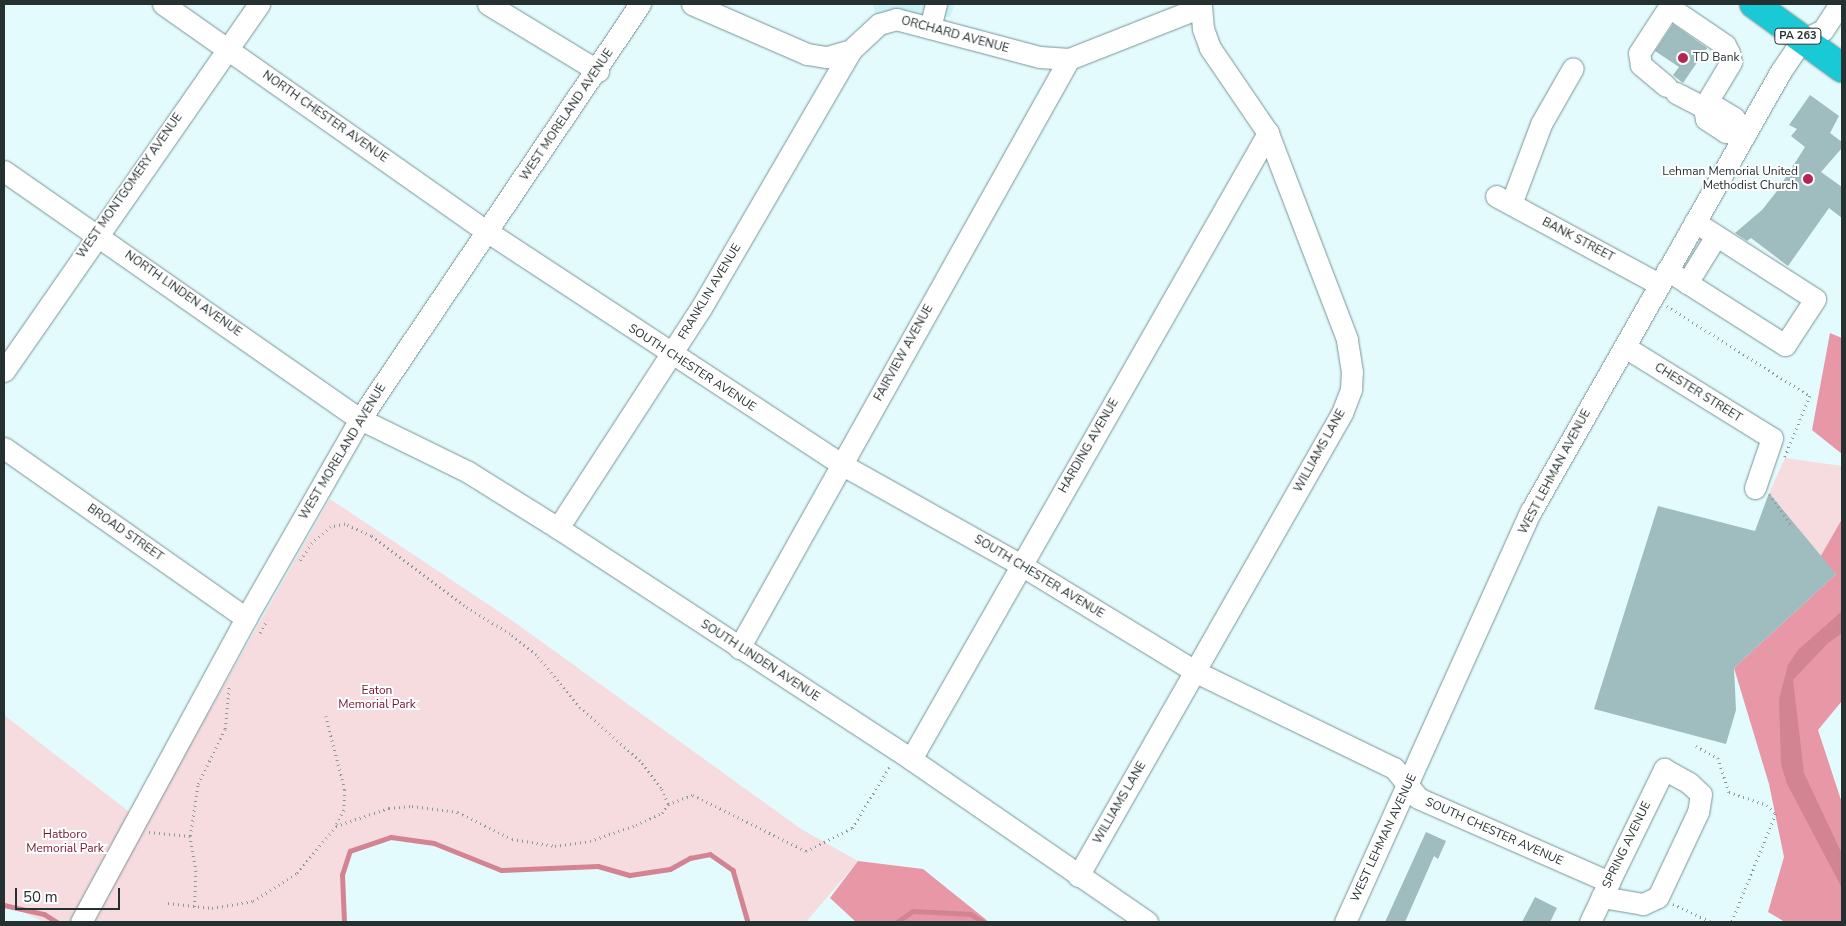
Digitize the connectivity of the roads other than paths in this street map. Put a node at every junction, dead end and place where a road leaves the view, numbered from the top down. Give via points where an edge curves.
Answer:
1 (163, 4) edge
2 (259, 4) edge
3 (488, 4) edge
4 (640, 4) edge
5 (692, 4) edge
6 (936, 4) edge
7 (1672, 4) edge
8 (1754, 4) edge
9 (1840, 4) edge
10 (1201, 6) edge
11 (893, 12) edge
12 (930, 28) junction
13 (1802, 40) junction
14 (227, 48) junction
15 (851, 50) junction
16 (1069, 59) junction
17 (1573, 68) dead end
18 (1842, 68) edge
19 (598, 71) junction
20 (1704, 106) junction
21 (1268, 133) junction
22 (1745, 135) junction
23 (4, 171) edge
24 (1695, 222) junction
25 (488, 232) junction
26 (96, 234) junction
27 (1716, 236) junction
28 (1687, 283) junction
29 (1660, 284) junction
30 (1625, 347) junction
31 (672, 355) junction
32 (4, 371) edge
33 (360, 419) junction
34 (4, 448) edge
35 (841, 464) junction
36 (1764, 486) road end
37 (558, 528) junction
38 (1021, 566) junction
39 (246, 618) junction
40 (739, 648) junction
41 (1196, 672) junction
42 (905, 755) junction
43 (1408, 787) junction
44 (1078, 876) junction
45 (1605, 890) junction
46 (1658, 898) joint
47 (81, 922) edge
48 (1147, 922) edge
49 (1344, 922) edge
50 (1590, 922) edge

1 - 14 street, NORTH CHESTER AVENUE
2 - 14 street, WEST MONTGOMERY AVENUE
3 - 19 street
4 - 19 street, WEST MORELAND AVENUE
5 - 15 street via 807,54 827,57
6 - 12 street
7 - 20 street via 1672,9 1725,45 1730,53 1732,62
7 - 20 street via 1639,53 1641,65 1671,90
8 - 13 highway, PA 263
9 - 13 street via 1823,30
10 - 16 street, ORCHARD AVENUE
10 - 21 street, WILLIAMS LANE via 1203,29 1210,48
11 - 12 street, ORCHARD AVENUE
11 - 15 street, ORCHARD AVENUE
12 - 16 street, ORCHARD AVENUE via 1040,56
13 - 18 highway, PA 263
13 - 22 street, WEST LEHMAN AVENUE
14 - 25 street, NORTH CHESTER AVENUE
14 - 26 street, WEST MONTGOMERY AVENUE
15 - 31 street, FRANKLIN AVENUE
16 - 35 street, FAIRVIEW AVENUE
17 - 29 street, BANK STREET via 1504,200
19 - 25 street, WEST MORELAND AVENUE
20 - 22 street via 1706,119 1726,132
21 - 38 street, HARDING AVENUE
21 - 41 street, WILLIAMS LANE via 1347,339 1351,389 1342,413
22 - 24 street, WEST LEHMAN AVENUE
23 - 26 street, NORTH LINDEN AVENUE
24 - 27 street
24 - 29 street, WEST LEHMAN AVENUE
25 - 31 street, SOUTH CHESTER AVENUE
25 - 33 street, WEST MORELAND AVENUE
26 - 32 street, WEST MONTGOMERY AVENUE
26 - 33 street, NORTH LINDEN AVENUE
27 - 28 street
27 - 28 street, BANK STREET via 1815,299 1785,345
28 - 29 street, BANK STREET
29 - 30 street, WEST LEHMAN AVENUE
30 - 36 street, CHESTER STREET via 1772,438
30 - 43 street, WEST LEHMAN AVENUE via 1531,511
31 - 35 street, SOUTH CHESTER AVENUE
31 - 37 street, FRANKLIN AVENUE
33 - 37 street, SOUTH LINDEN AVENUE via 468,472
33 - 39 street, WEST MORELAND AVENUE
34 - 39 street, BROAD STREET
35 - 38 street, SOUTH CHESTER AVENUE
35 - 40 street, FAIRVIEW AVENUE
37 - 40 street, SOUTH LINDEN AVENUE
38 - 41 street, SOUTH CHESTER AVENUE
38 - 42 street, HARDING AVENUE
39 - 47 street, WEST MORELAND AVENUE
40 - 42 street, SOUTH LINDEN AVENUE
41 - 43 street, SOUTH CHESTER AVENUE via 1394,768
41 - 44 street, WILLIAMS LANE
42 - 44 street, SOUTH LINDEN AVENUE
43 - 45 street, SOUTH CHESTER AVENUE via 1418,798
43 - 49 street, WEST LEHMAN AVENUE
44 - 48 street, SOUTH LINDEN AVENUE
45 - 46 street, SOUTH CHESTER AVENUE via 1643,904
45 - 46 street, SPRING AVENUE via 1664,768 1701,794 1698,812
45 - 50 street, SPRING AVENUE

